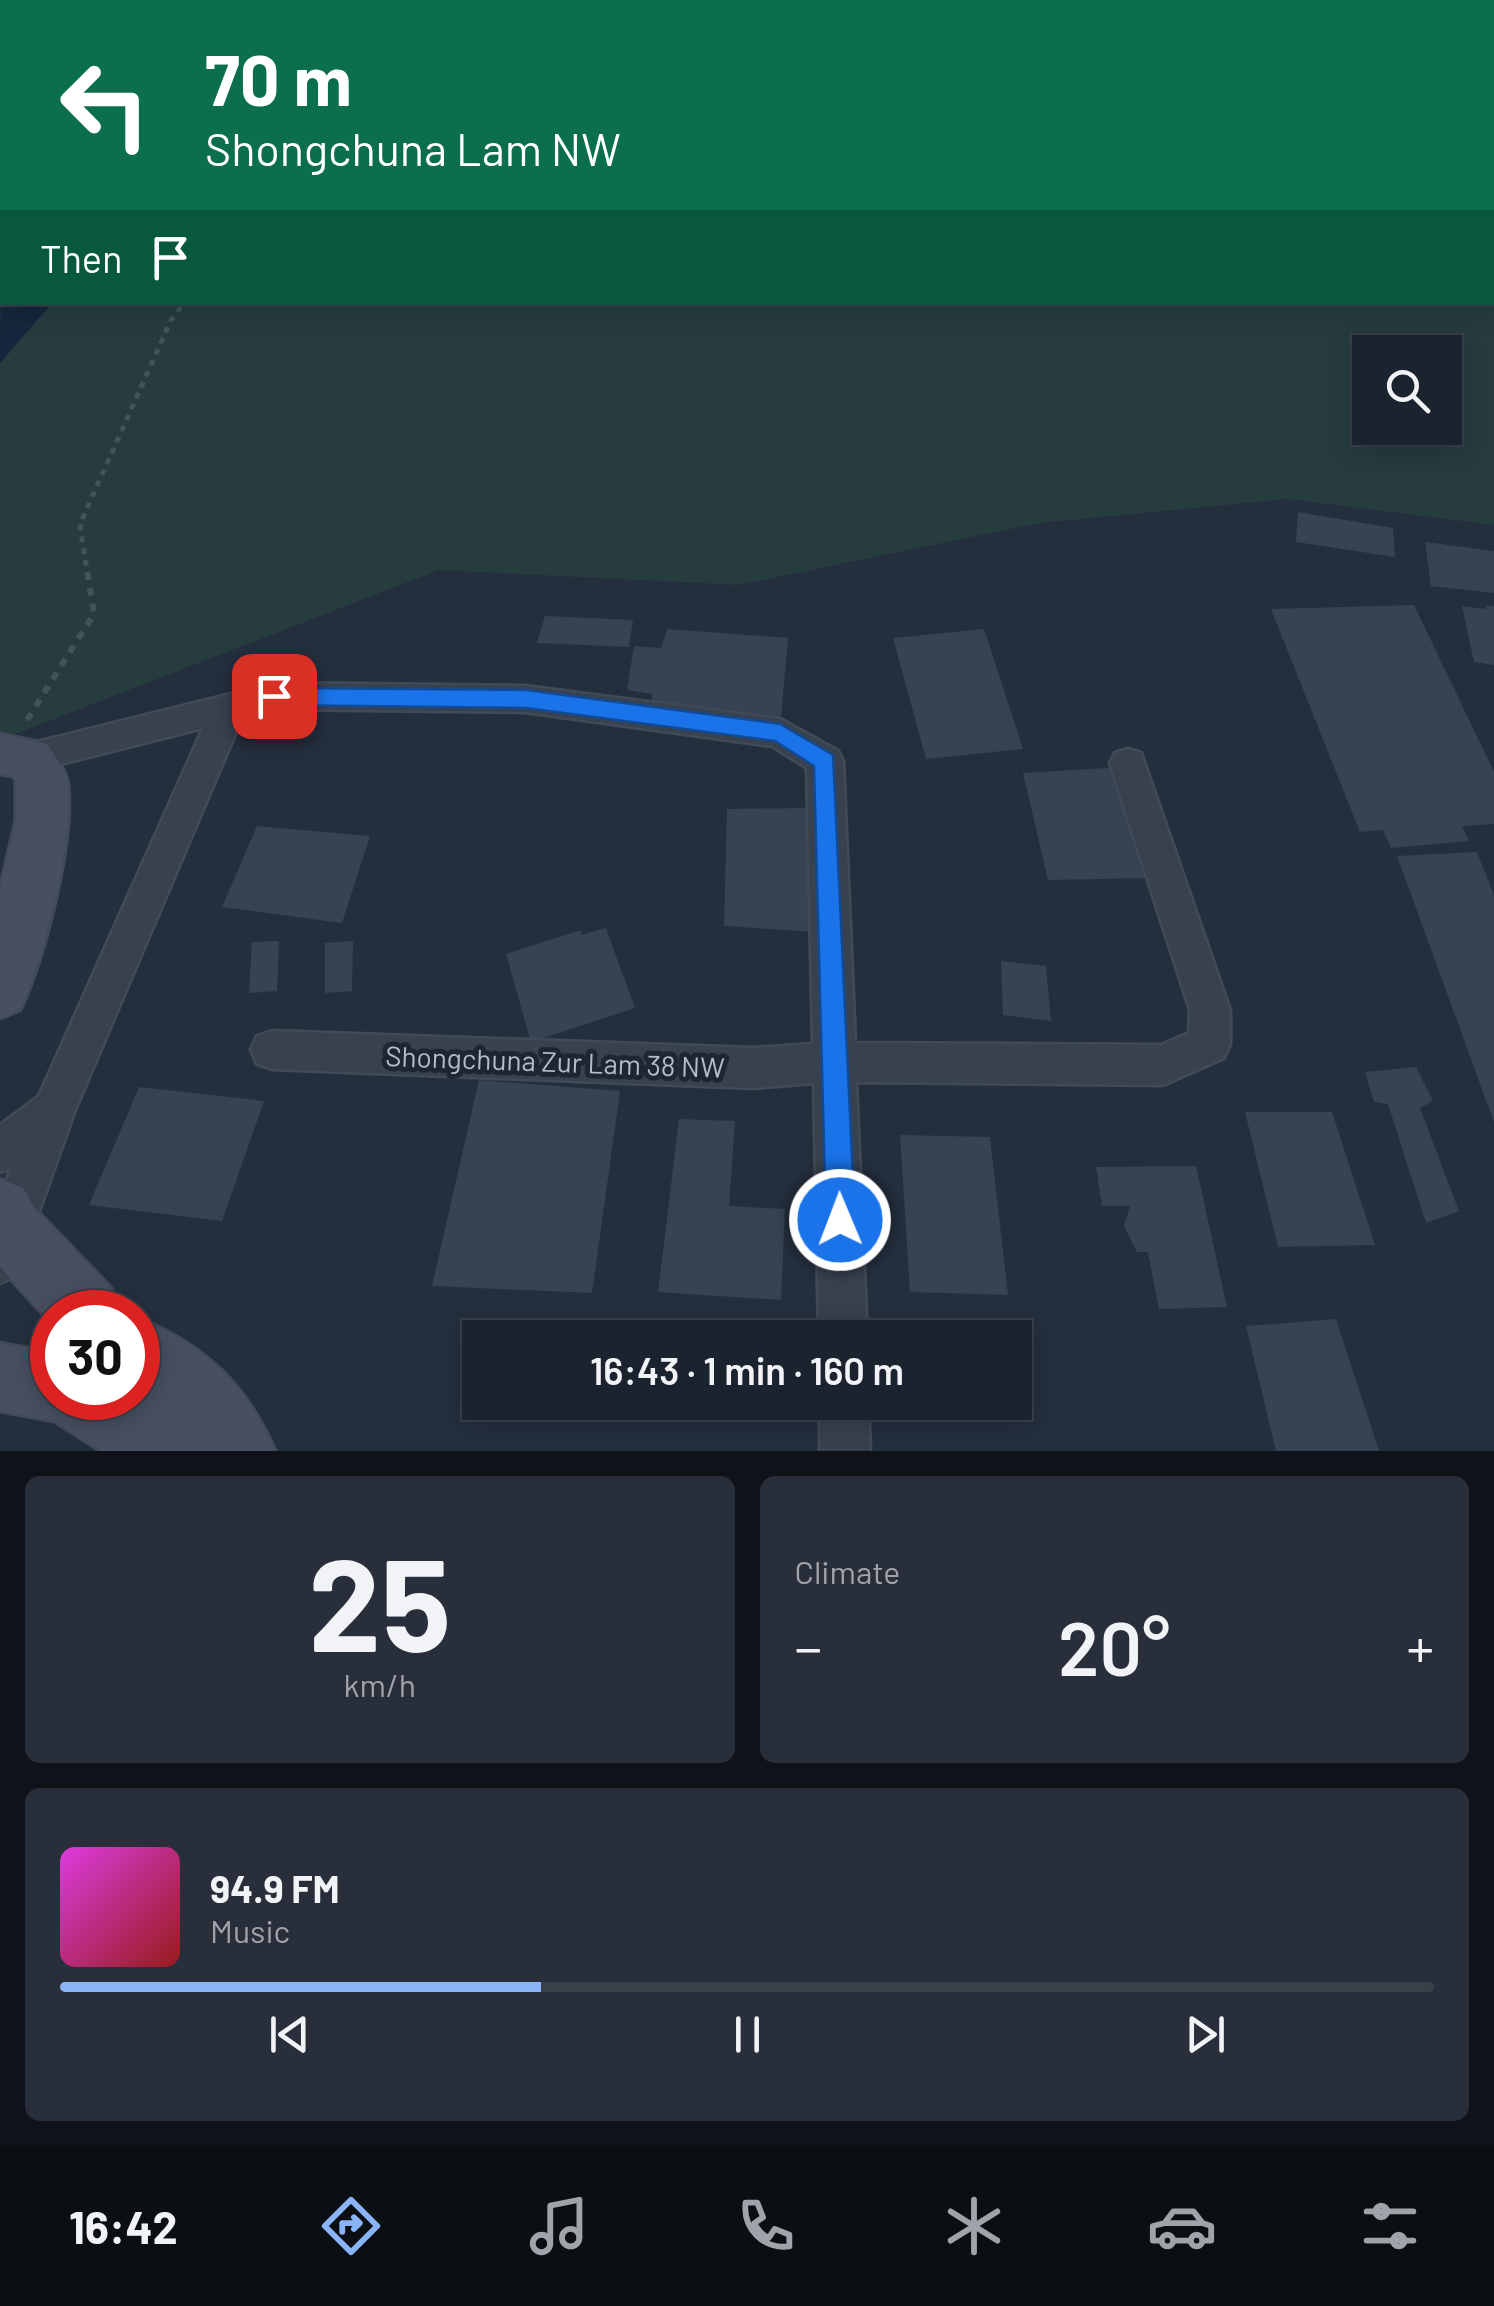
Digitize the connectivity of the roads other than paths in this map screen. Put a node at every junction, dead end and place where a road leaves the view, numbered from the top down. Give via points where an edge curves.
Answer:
1 (226, 712) junction
2 (12, 756) edge
3 (1128, 763) dead end
4 (0, 992) edge
5 (272, 1050) dead end
6 (838, 1062) junction
7 (54, 1110) junction
8 (0, 1151) edge
9 (4, 1235) edge
10 (63, 1290) edge
11 (843, 1320) edge
12 (160, 1368) edge
13 (0, 1377) edge
14 (30, 1383) edge
15 (116, 1420) edge
16 (844, 1420) edge
17 (168, 1451) edge
18 (239, 1451) edge
19 (845, 1451) edge

1 - 2 street
1 - 6 street via 274,696 526,699 780,733 825,761
1 - 7 street
2 - 4 main road via 42,780 42,820 14,957
3 - 6 street, Shongchuna Zur Lam 38 NW via 1210,1010 1209,1044 1163,1065
5 - 6 street, Shongchuna Zur Lam 38 NW via 754,1068
6 - 11 street
7 - 8 street
7 - 9 street
9 - 10 main road
12 - 18 main road via 210,1403
13 - 14 main road
15 - 17 main road
16 - 19 street

